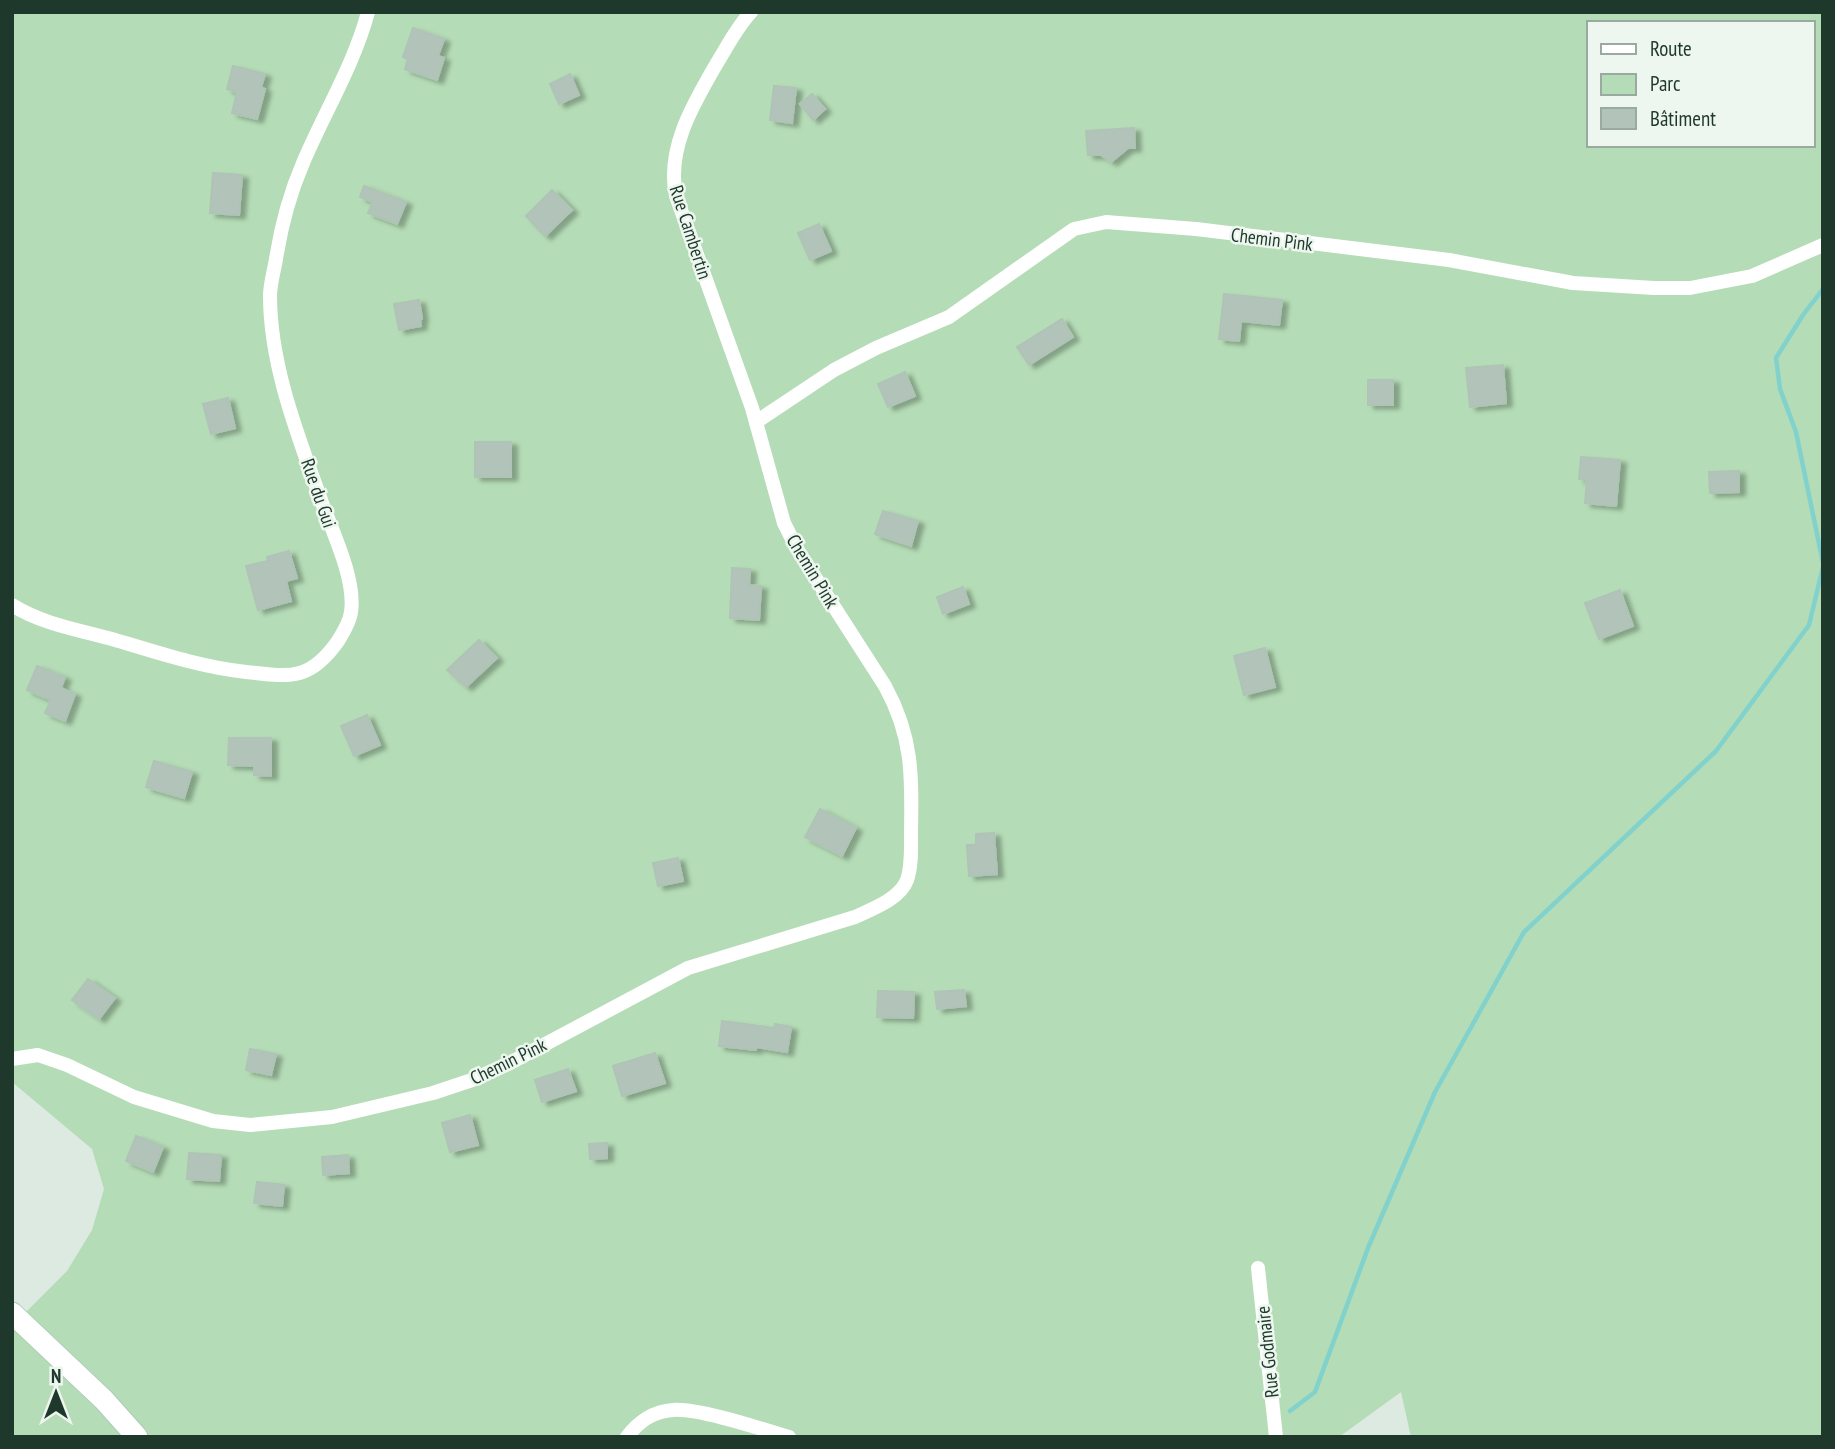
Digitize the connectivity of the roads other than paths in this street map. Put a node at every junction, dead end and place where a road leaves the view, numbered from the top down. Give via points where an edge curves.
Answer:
1 (368, 12) edge
2 (751, 12) edge
3 (1823, 245) edge
4 (756, 422) junction
5 (12, 605) edge
6 (12, 1059) edge
7 (1258, 1268) dead end
8 (12, 1313) edge
9 (137, 1437) edge
10 (628, 1437) edge
11 (789, 1437) edge
12 (1276, 1437) edge

1 - 5 street, Rue du Gui via 293,189 270,294 273,337 288,398 350,589 351,613 341,635 324,661 289,675 268,674 187,661 53,624
2 - 4 street, Rue Cambertin via 698,97 679,139 673,182
3 - 4 street, Chemin Pink via 1752,276 1690,288 1654,288 1573,283 1449,261 1107,222 1074,229 949,317 834,370
4 - 6 street, Chemin Pink via 788,531 885,685 906,732 912,784 910,858 907,880 894,895 855,917 688,968 472,1080 332,1117 250,1125 213,1121 134,1097 38,1055
7 - 12 street, Rue Godmaire
8 - 9 main road
10 - 11 street via 651,1416 674,1409

